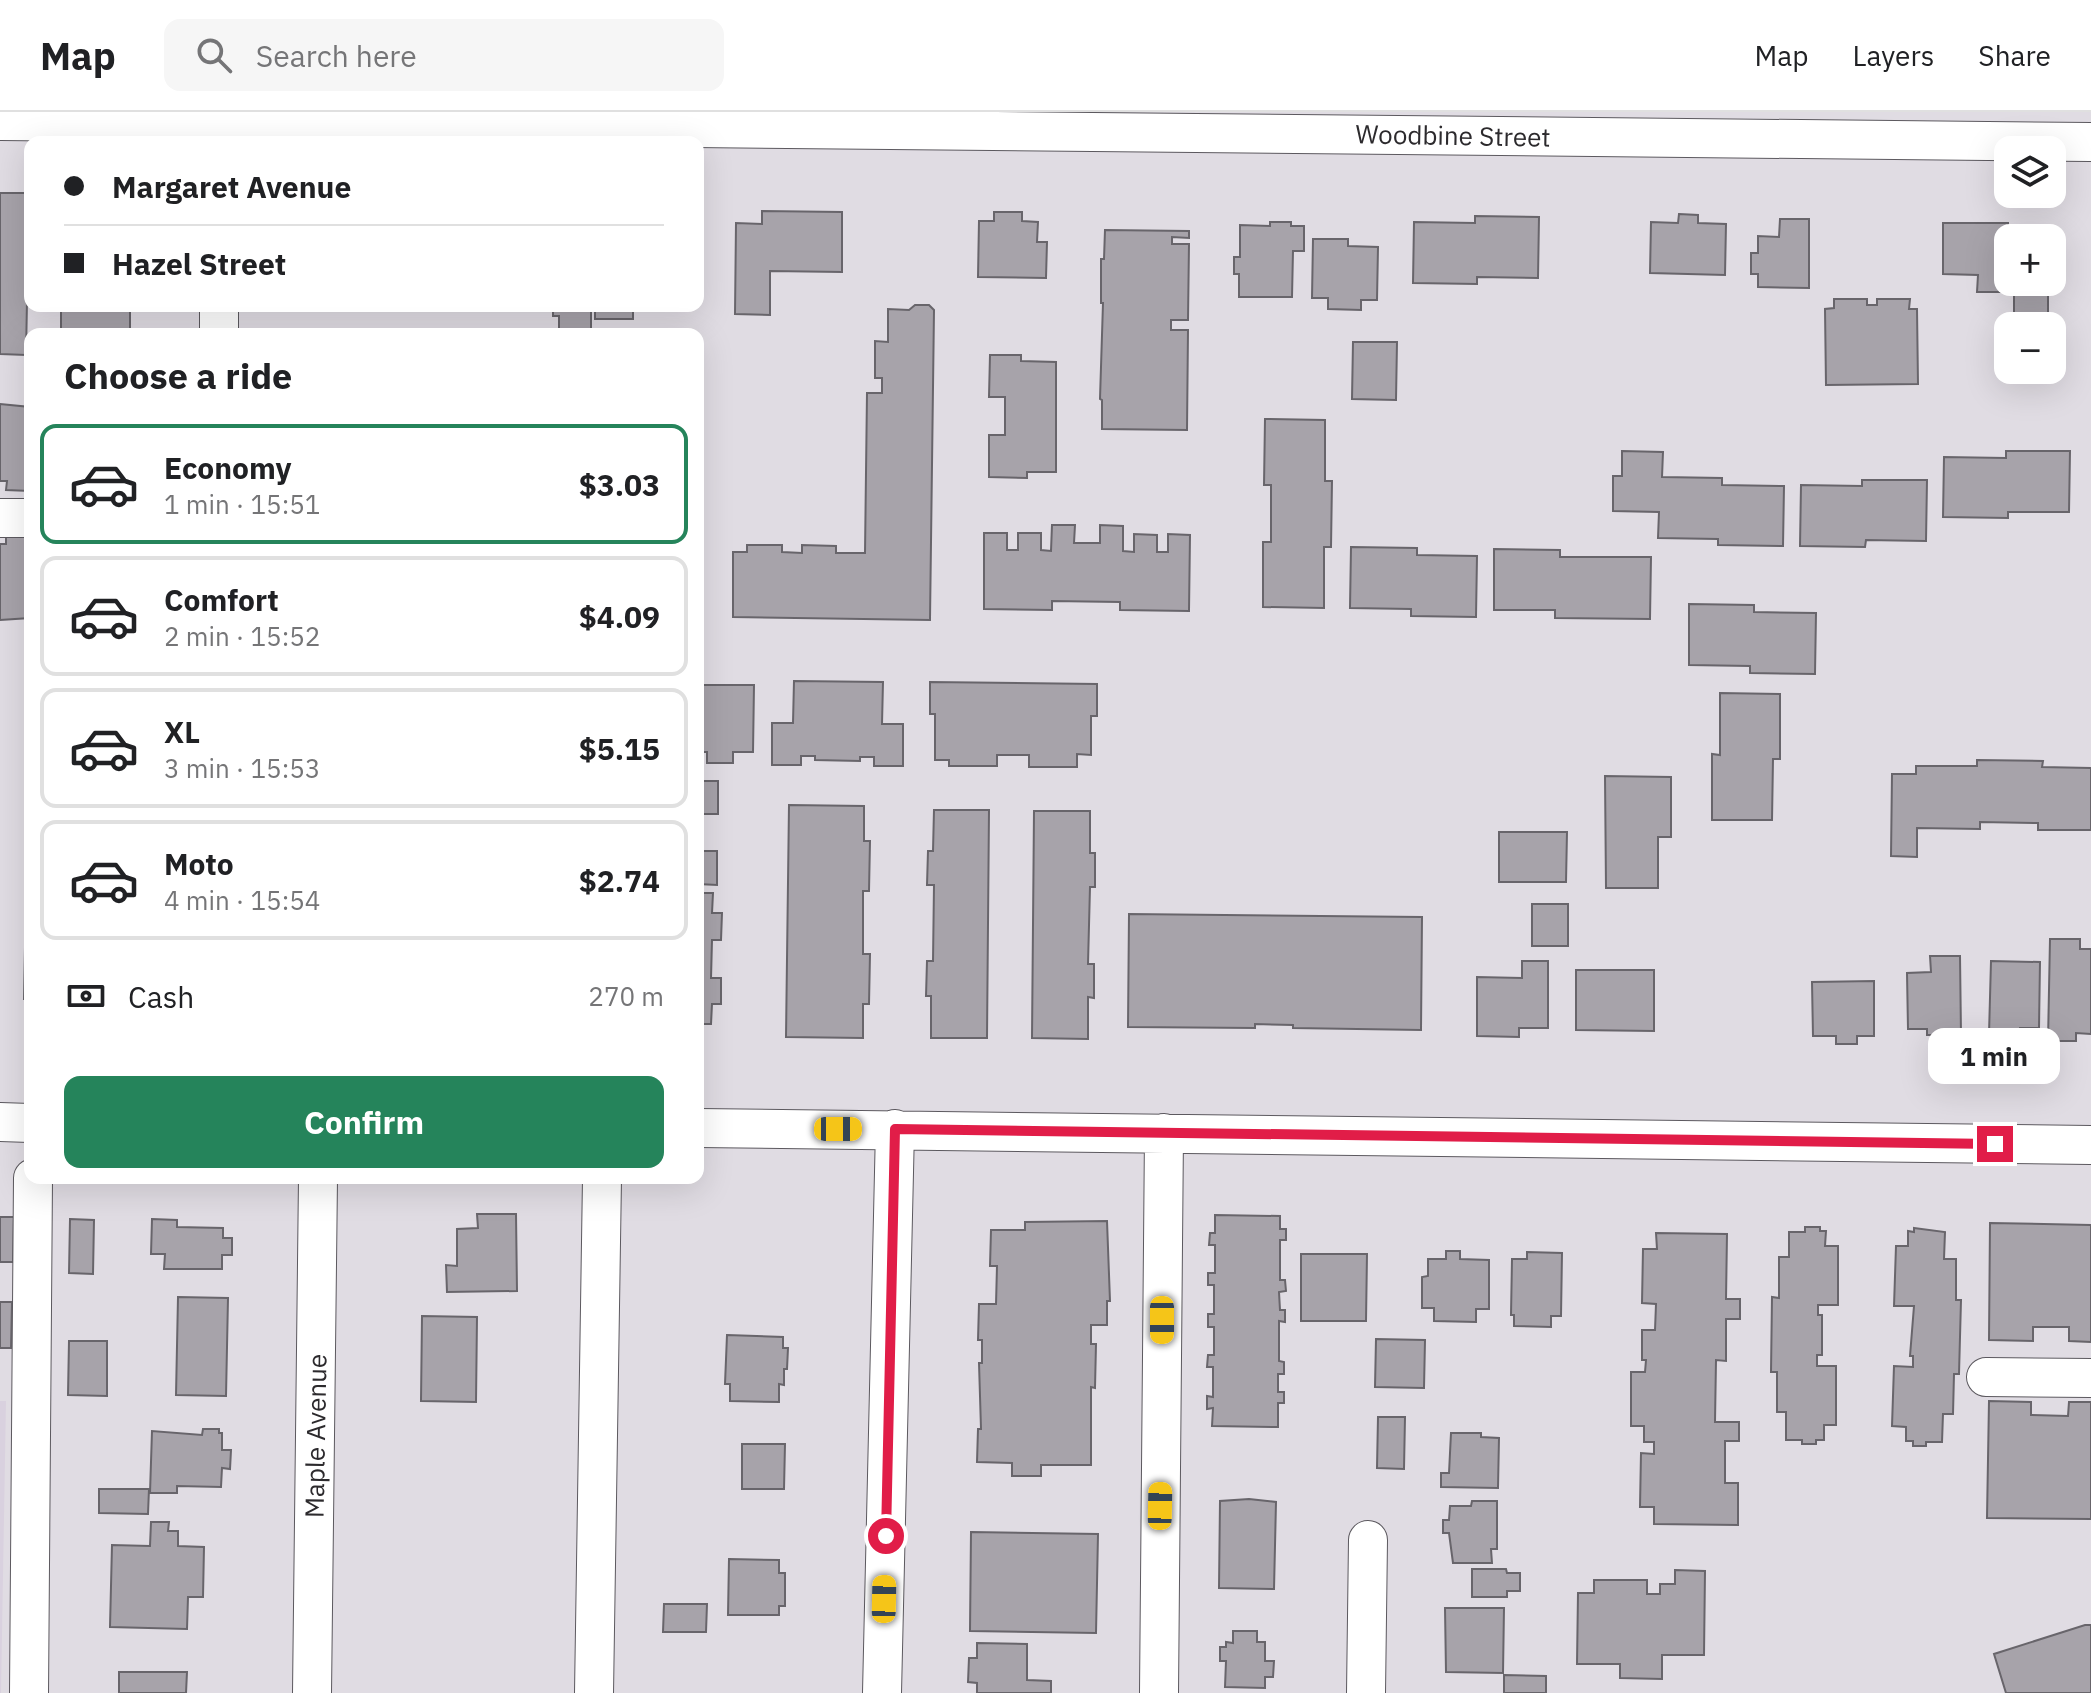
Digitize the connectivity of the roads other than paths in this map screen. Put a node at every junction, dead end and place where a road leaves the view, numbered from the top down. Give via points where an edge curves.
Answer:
1 (354, 118) edge
2 (0, 121) edge
3 (1678, 125) edge
4 (221, 132) edge
5 (2091, 142) edge
6 (0, 518) edge
7 (24, 518) edge
8 (0, 1122) edge
9 (24, 1123) edge
10 (704, 1128) edge
11 (895, 1129) junction
12 (1164, 1133) junction
13 (2091, 1145) edge
14 (33, 1184) edge
15 (318, 1184) edge
16 (602, 1184) edge
17 (1986, 1377) dead end
18 (2091, 1378) edge
19 (1368, 1540) dead end
20 (29, 1693) edge
21 (312, 1693) edge
22 (594, 1693) edge
23 (882, 1693) edge
24 (1159, 1693) edge
25 (1366, 1693) edge

1 - 3 street, Woodbine Street
1 - 4 street, Woodbine Street
2 - 4 street, Woodbine Street
3 - 5 street, Woodbine Street
6 - 7 street
8 - 9 street
10 - 11 street
11 - 12 street
11 - 23 street
12 - 13 street
12 - 24 street
14 - 20 street
15 - 21 street, Maple Avenue
16 - 22 street
17 - 18 street
19 - 25 street

